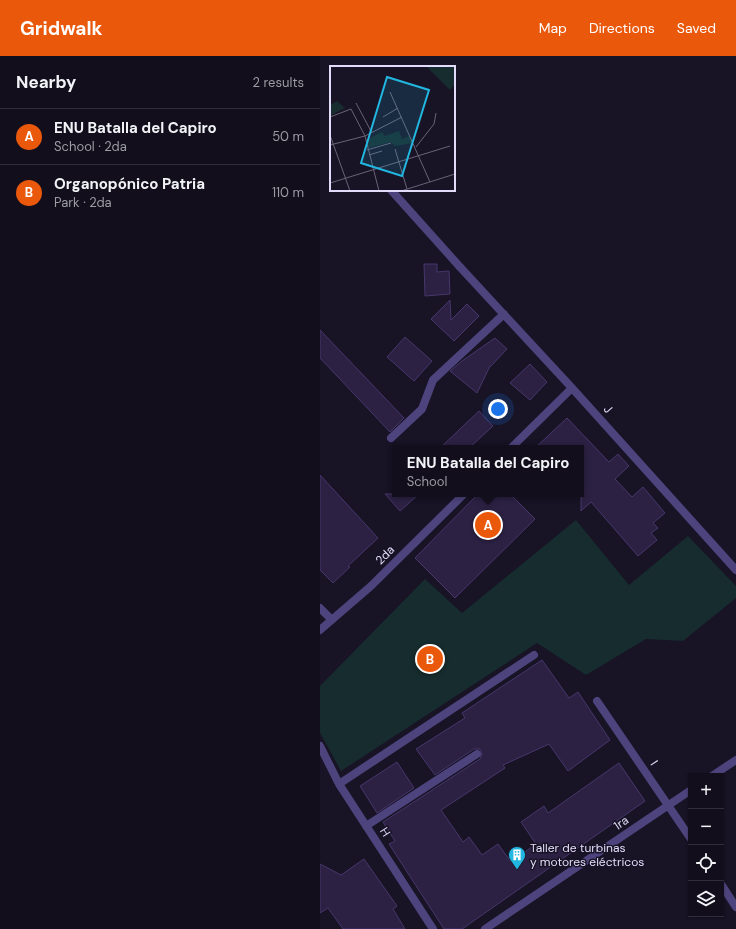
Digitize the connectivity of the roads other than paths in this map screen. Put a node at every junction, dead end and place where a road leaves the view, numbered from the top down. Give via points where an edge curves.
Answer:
1 (392, 191) edge
2 (504, 314) junction
3 (572, 388) junction
4 (390, 438) dead end
5 (514, 445) edge
6 (461, 497) edge
7 (736, 570) edge
8 (320, 608) edge
9 (332, 620) junction
10 (320, 630) edge
11 (534, 655) dead end
12 (597, 701) dead end
13 (320, 746) edge
14 (477, 754) dead end
15 (736, 760) edge
16 (716, 773) edge
17 (339, 784) junction
18 (688, 792) edge
19 (669, 805) junction
20 (366, 826) junction
21 (688, 834) edge
22 (724, 889) edge
23 (736, 907) edge
24 (433, 929) edge
25 (485, 929) edge

1 - 2 street, J
2 - 3 street, J
2 - 4 street via 433,380 422,409
3 - 5 street
3 - 7 street, J
6 - 9 street, 2da via 371,586
8 - 9 street
9 - 10 street, 2da
11 - 17 street
12 - 19 street, I
13 - 17 street, H
14 - 20 street
15 - 16 street
17 - 20 street, H
18 - 19 street, 1ra
19 - 21 street, I
19 - 25 street, 1ra
20 - 24 street, H
22 - 23 street

